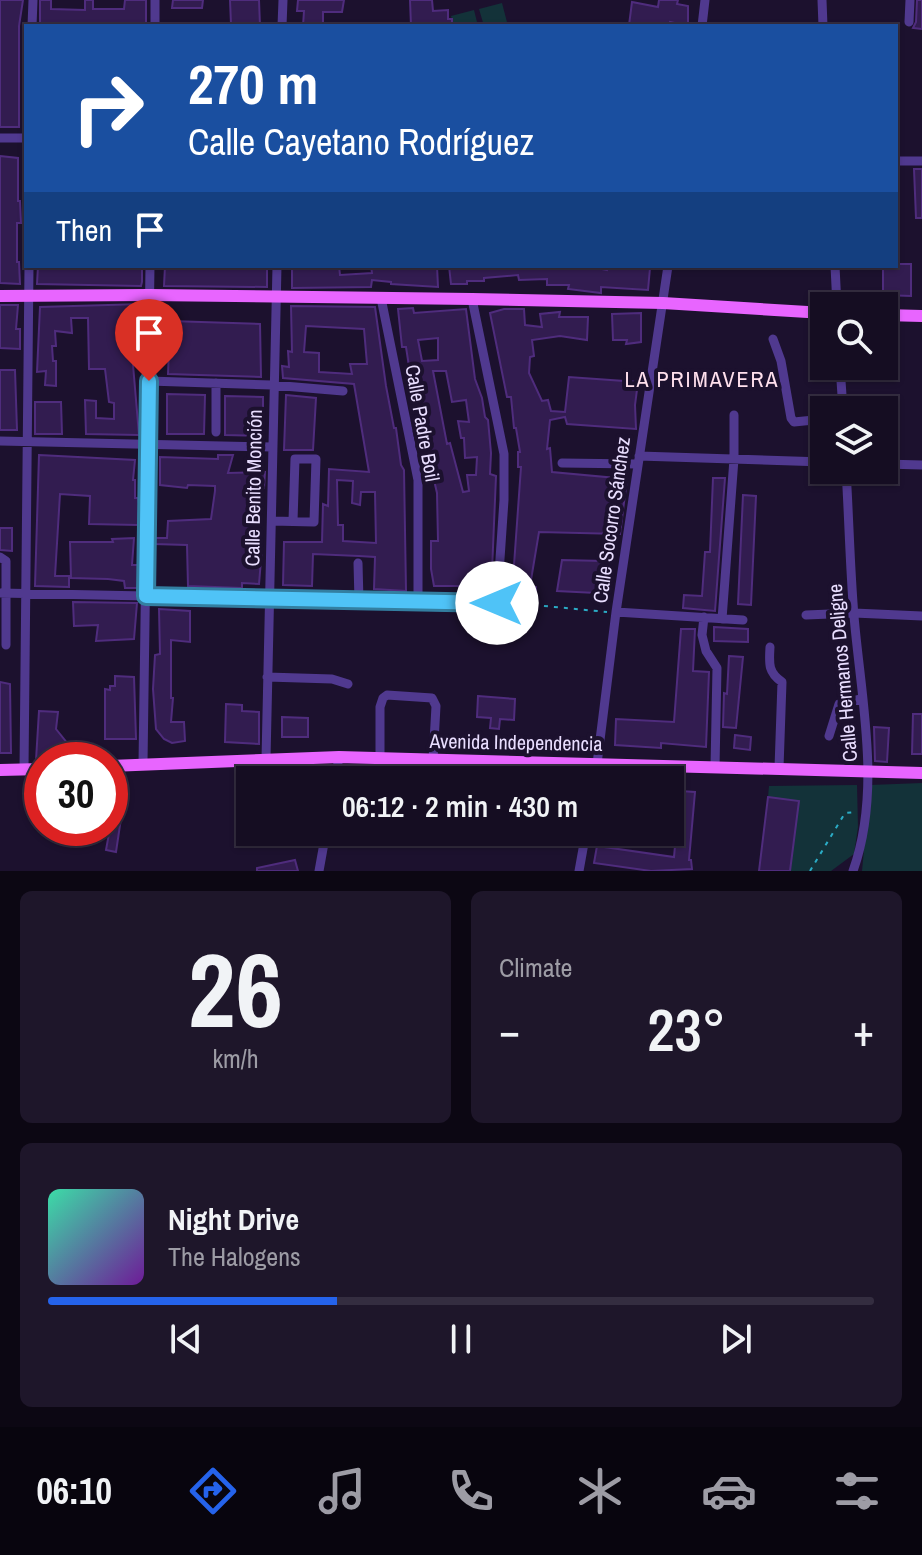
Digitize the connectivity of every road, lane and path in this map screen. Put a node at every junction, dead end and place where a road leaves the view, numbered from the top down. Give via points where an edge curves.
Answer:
1 (33, 0) edge
2 (155, 0) edge
3 (283, 0) edge
4 (705, 0) edge
5 (822, 0) edge
6 (910, 0) edge
7 (909, 22) dead end
8 (32, 24) edge
9 (155, 24) edge
10 (282, 24) edge
11 (702, 24) edge
12 (823, 24) edge
13 (0, 138) edge
14 (24, 138) edge
15 (898, 161) edge
16 (922, 161) edge
17 (29, 268) edge
18 (150, 268) edge
19 (277, 268) edge
20 (668, 268) edge
21 (835, 268) edge
22 (836, 292) edge
23 (149, 295) junction
24 (0, 296) edge
25 (28, 297) junction
26 (276, 297) junction
27 (381, 298) junction
28 (472, 299) junction
29 (663, 303) junction
30 (810, 312) edge
31 (898, 315) edge
32 (922, 316) edge
33 (773, 339) dead end
34 (149, 381) junction
35 (216, 383) junction
36 (272, 385) junction
37 (343, 391) dead end
38 (734, 415) dead end
39 (810, 420) edge
40 (216, 432) dead end
41 (0, 441) edge
42 (26, 442) junction
43 (148, 444) junction
44 (271, 447) junction
45 (734, 459) junction
46 (638, 460) junction
47 (810, 462) edge
48 (562, 463) dead end
49 (898, 464) edge
50 (922, 465) edge
51 (847, 484) edge
52 (272, 521) junction
53 (293, 521) junction
54 (2, 558) edge
55 (25, 558) junction
56 (358, 563) dead end
57 (3, 593) edge
58 (24, 593) junction
59 (146, 596) junction
60 (269, 599) junction
61 (359, 601) junction
62 (418, 603) junction
63 (497, 603) junction
64 (525, 604) joint
65 (616, 612) junction
66 (854, 613) junction
67 (806, 615) dead end
68 (922, 616) edge
69 (704, 617) junction
70 (722, 619) junction
71 (743, 620) dead end
72 (6, 645) dead end
73 (770, 647) dead end
74 (267, 677) junction
75 (348, 684) dead end
76 (861, 699) junction
77 (829, 736) dead end
78 (24, 742) edge
79 (339, 757) junction
80 (380, 758) junction
81 (271, 759) junction
82 (252, 760) junction
83 (433, 760) junction
84 (143, 764) junction
85 (598, 764) junction
86 (128, 765) edge
87 (253, 766) edge
88 (275, 766) edge
89 (337, 766) edge
90 (715, 767) junction
91 (779, 768) junction
92 (0, 770) edge
93 (24, 770) edge
94 (868, 772) junction
95 (922, 773) edge
96 (865, 810) junction
97 (323, 846) edge
98 (583, 846) edge
99 (319, 871) edge
100 (579, 871) edge
101 (810, 871) edge
102 (853, 871) edge

1 - 8 street
2 - 9 street
3 - 10 street
4 - 11 street
5 - 12 street
6 - 7 street
13 - 14 street
15 - 16 street
17 - 25 street
18 - 23 street
19 - 26 street, Calle Benito Monción
20 - 29 street, Calle Socorro Sánchez
21 - 22 street
23 - 25 main road
23 - 26 main road
23 - 34 street
24 - 25 main road
25 - 42 street
26 - 27 main road
26 - 36 street, Calle Benito Monción
27 - 28 main road
27 - 62 street, Calle Padre Boil via 418,480
28 - 29 main road
28 - 63 street via 504,454
29 - 30 main road
29 - 46 street, Calle Socorro Sánchez
31 - 32 main road
33 - 39 street via 791,418
34 - 35 street
34 - 43 street
35 - 36 street
35 - 40 street
36 - 37 street
36 - 44 street, Calle Benito Monción
38 - 45 street
41 - 42 street
42 - 43 street
42 - 55 street
43 - 44 street
43 - 59 street
44 - 52 street, Calle Benito Monción
45 - 46 street
45 - 47 street
45 - 70 street
46 - 48 street
46 - 65 street, Calle Socorro Sánchez
49 - 50 street
51 - 66 street, Calle Hermanos Deligne
52 - 53 street
52 - 60 street, Calle Benito Monción
53 - 53 street via 314,522 316,459 295,459
54 - 55 street
54 - 57 street
55 - 58 street
56 - 61 street
57 - 58 street
57 - 72 street
58 - 59 street
58 - 78 street
59 - 60 street
59 - 84 street
60 - 61 street
60 - 74 street, Calle Benito Monción
61 - 62 street
62 - 63 street
63 - 64 street
64 - 65 path
65 - 69 street
65 - 85 street, Calle Socorro Sánchez
66 - 67 street
66 - 68 street
66 - 76 street, Calle Hermanos Deligne
69 - 70 street
69 - 90 street via 706,651 717,668
70 - 71 street
73 - 91 street via 769,666 782,682
74 - 75 street
74 - 81 street, Calle Benito Monción
76 - 77 street via 839,704
76 - 94 street, Calle Hermanos Deligne
79 - 80 main road, Avenida Independencia
79 - 81 main road, Avenida Independencia
79 - 89 street
80 - 83 main road, Avenida Independencia
80 - 83 street via 383,698 423,696 436,706
81 - 82 main road, Avenida Independencia
81 - 88 street, Calle Benito Monción
82 - 84 main road, Avenida Independencia
82 - 87 street
83 - 85 main road, Avenida Independencia
84 - 86 main road, Avenida Independencia
85 - 90 main road, Avenida Independencia
90 - 91 main road, Avenida Independencia
91 - 94 main road, Avenida Independencia
92 - 93 main road
94 - 95 main road, Avenida Independencia
94 - 96 street, Calle Hermanos Deligne
96 - 101 path via 845,813
96 - 102 street, Calle Hermanos Deligne
97 - 99 street
98 - 100 street

